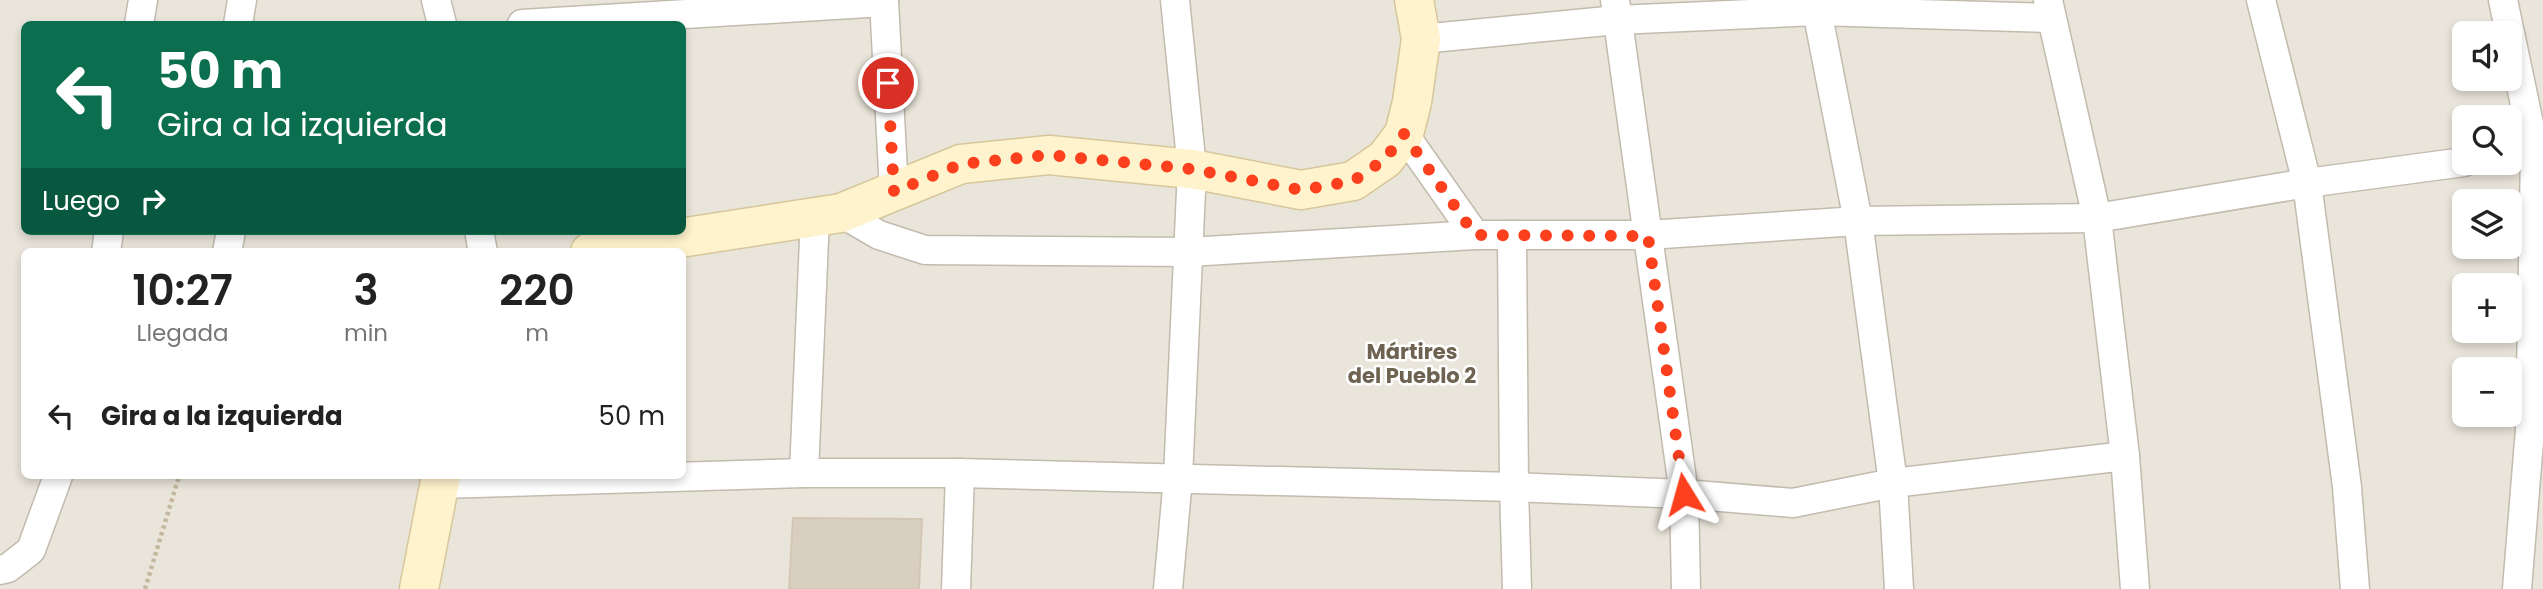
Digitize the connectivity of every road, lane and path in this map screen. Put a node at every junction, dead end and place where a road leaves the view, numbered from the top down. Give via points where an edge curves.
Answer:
1 (143, 0) edge
2 (242, 0) edge
3 (436, 0) edge
4 (1175, 0) edge
5 (1414, 0) edge
6 (2261, 0) edge
7 (2503, 0) edge
8 (884, 1) edge
9 (1816, 5) edge
10 (2050, 9) edge
11 (1616, 10) edge
12 (140, 21) edge
13 (238, 21) edge
14 (441, 21) edge
15 (569, 21) edge
16 (1421, 38) junction
17 (2516, 105) edge
18 (1404, 134) junction
19 (2522, 154) edge
20 (2452, 164) edge
21 (1192, 169) junction
22 (2307, 183) junction
23 (894, 192) junction
24 (828, 215) junction
25 (2097, 218) junction
26 (1858, 221) junction
27 (1475, 235) junction
28 (1512, 235) junction
29 (1648, 236) junction
30 (616, 248) edge
31 (1189, 252) junction
32 (2125, 456) junction
33 (960, 473) junction
34 (804, 474) junction
35 (686, 476) edge
36 (1178, 478) junction
37 (57, 479) edge
38 (178, 479) edge
39 (501, 479) edge
40 (440, 480) edge
41 (1893, 483) junction
42 (1514, 487) junction
43 (1684, 494) junction
44 (0, 570) edge
45 (145, 589) edge
46 (419, 589) edge
47 (956, 589) edge
48 (1168, 589) edge
49 (1517, 589) edge
50 (1686, 589) edge
51 (1899, 589) edge
52 (2135, 589) edge
53 (2355, 589) edge
54 (2518, 589) edge

1 - 12 street
2 - 13 street
3 - 14 street
4 - 21 street
5 - 16 street
6 - 22 street
7 - 17 street
8 - 15 street
8 - 23 street
9 - 10 street
9 - 11 street
9 - 26 street
10 - 25 street
11 - 16 street
11 - 29 street
16 - 18 street
18 - 21 street via 1385,159 1353,181 1301,190
18 - 27 street
19 - 54 street via 2530,429
20 - 22 street
21 - 23 street via 1049,155 961,164
21 - 31 street
22 - 25 street
22 - 53 street via 2347,487
23 - 24 street
24 - 30 street
24 - 31 street via 925,250
24 - 34 street
25 - 26 street
25 - 32 street
26 - 29 street
26 - 41 street
27 - 28 street
27 - 31 street
28 - 29 street
28 - 42 street
29 - 43 street
31 - 36 street
32 - 41 street
32 - 52 street
33 - 34 street
33 - 36 street
33 - 47 street
34 - 35 street
36 - 42 street
36 - 48 street
37 - 44 street via 31,550
38 - 45 path
39 - 40 street
40 - 46 street
41 - 43 street via 1793,503
41 - 51 street
42 - 43 street
42 - 49 street
43 - 50 street

